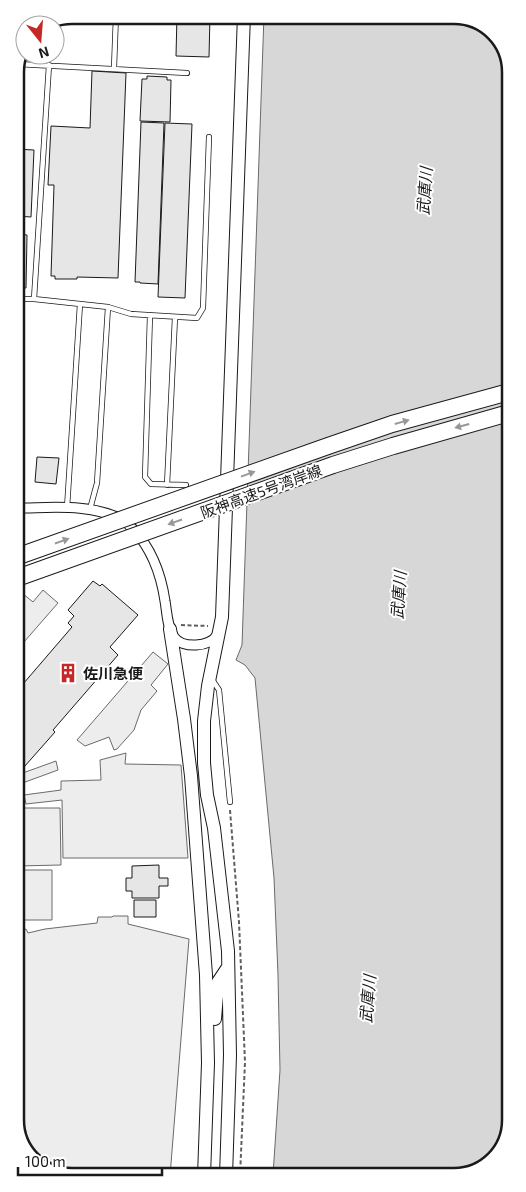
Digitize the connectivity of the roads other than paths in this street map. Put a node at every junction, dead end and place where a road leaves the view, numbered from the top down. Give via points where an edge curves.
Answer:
1 (116, 24) edge
2 (244, 24) edge
3 (49, 65) joint
4 (114, 68) junction
5 (186, 73) dead end
6 (209, 137) dead end
7 (24, 299) edge
8 (34, 299) junction
9 (80, 304) junction
10 (108, 307) junction
11 (150, 315) junction
12 (175, 317) junction
13 (502, 394) edge
14 (502, 415) edge
15 (167, 485) junction
16 (186, 485) dead end
17 (24, 508) edge
18 (67, 508) junction
19 (90, 509) junction
20 (24, 554) edge
21 (24, 575) edge
22 (170, 629) junction
23 (220, 630) junction
24 (210, 677) junction
25 (230, 802) dead end
26 (228, 967) junction
27 (206, 1095) junction
28 (204, 1168) edge
29 (226, 1168) edge

1 - 4 lane
2 - 23 street
3 - 4 lane
3 - 8 lane
4 - 5 lane
6 - 12 lane via 203,308 197,318
7 - 8 lane
8 - 9 lane
9 - 10 lane
9 - 18 lane
10 - 11 lane via 131,314
10 - 19 lane via 97,483
11 - 12 lane
11 - 15 lane via 145,477 151,484
12 - 15 lane
20 -> 13 highway, 阪神高速5号湾岸線, bridge via 392,424
14 -> 21 highway, 阪神高速5号湾岸線, bridge via 333,465
15 - 16 lane
17 - 18 street
18 - 19 street
19 - 22 street via 123,520 149,550 161,577
22 - 23 street via 177,642 184,644 206,644 215,639
22 - 27 street via 184,719 198,860 206,975
23 - 24 street
24 - 25 lane via 219,690
24 - 26 street via 204,721 204,763 221,885
26 - 27 street via 216,990 215,1065 213,1084
26 - 29 street via 230,1055
27 - 28 street

